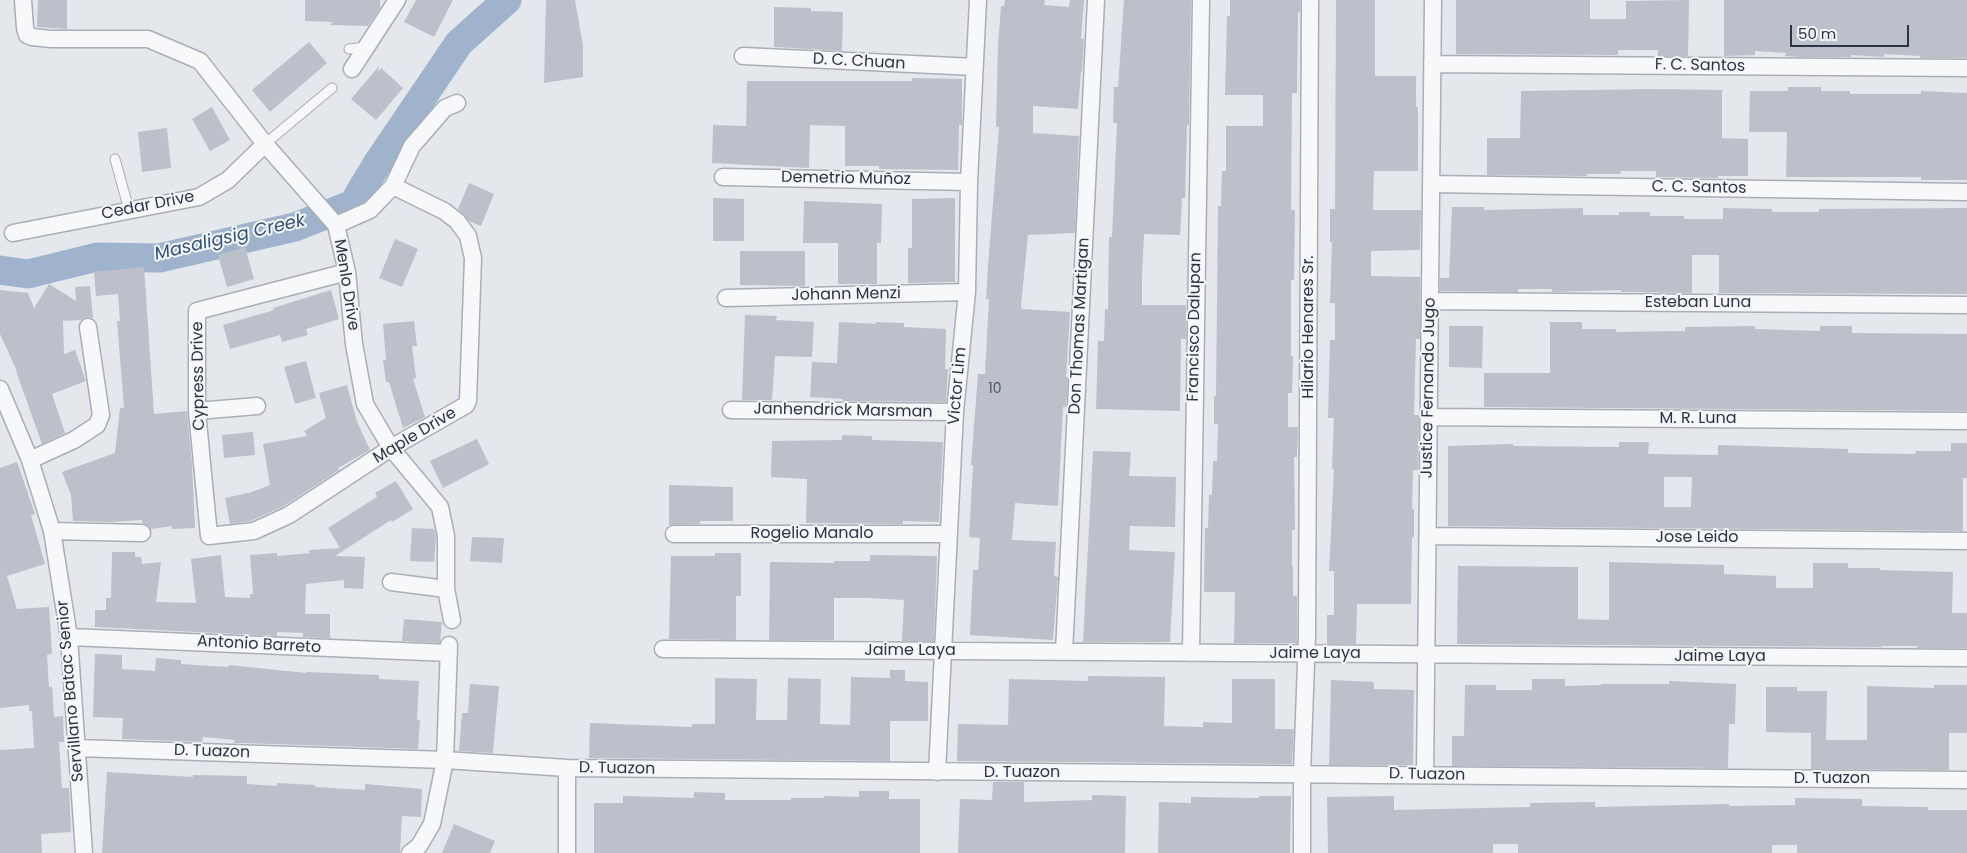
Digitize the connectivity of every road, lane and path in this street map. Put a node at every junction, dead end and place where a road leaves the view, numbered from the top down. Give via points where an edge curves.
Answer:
1 (23, 0) edge
2 (397, 0) edge
3 (978, 0) edge
4 (1096, 0) edge
5 (1201, 0) edge
6 (1310, 0) edge
7 (1433, 0) edge
8 (368, 47) junction
9 (349, 48) dead end
10 (743, 56) dead end
11 (1432, 64) junction
12 (975, 67) junction
13 (1967, 68) edge
14 (352, 69) dead end
15 (332, 88) dead end
16 (457, 103) dead end
17 (265, 144) junction
18 (115, 159) dead end
19 (723, 177) dead end
20 (969, 182) junction
21 (1431, 184) junction
22 (393, 186) junction
23 (1967, 192) edge
24 (130, 210) junction
25 (332, 222) junction
26 (13, 233) dead end
27 (347, 272) junction
28 (967, 292) junction
29 (726, 298) dead end
30 (1430, 301) junction
31 (1967, 305) edge
32 (88, 327) dead end
33 (0, 389) edge
34 (257, 406) dead end
35 (731, 410) dead end
36 (197, 411) junction
37 (955, 412) junction
38 (1429, 417) junction
39 (1967, 421) edge
40 (391, 448) junction
41 (30, 460) junction
42 (52, 531) junction
43 (142, 533) dead end
44 (674, 534) dead end
45 (949, 534) junction
46 (209, 536) joint
47 (1428, 536) junction
48 (1967, 540) edge
49 (391, 582) dead end
50 (446, 589) junction
51 (452, 620) dead end
52 (69, 636) junction
53 (663, 649) dead end
54 (943, 652) junction
55 (1064, 652) junction
56 (1191, 653) junction
57 (1306, 654) junction
58 (1427, 655) junction
59 (1967, 658) edge
60 (77, 748) junction
61 (445, 760) junction
62 (567, 768) junction
63 (937, 772) junction
64 (1302, 773) junction
65 (1426, 775) junction
66 (1967, 780) edge
67 (84, 853) edge
68 (410, 853) edge
69 (567, 853) edge
70 (1302, 853) edge

1 - 17 street, Menlo Drive via 27,35 51,39 148,40 200,60
2 - 8 street
3 - 12 street, Victor Lim
4 - 55 street, Don Thomas Martigan
5 - 56 street, Francisco Dalupan
6 - 57 street, Hilario Henares Sr.
7 - 11 street, Justice Fernando Jugo
8 - 9 lane
8 - 14 street
10 - 12 street, D. C. Chuan
11 - 13 street, F. C. Santos
11 - 21 street, Justice Fernando Jugo
12 - 20 street, Victor Lim
15 - 17 lane
16 - 22 street via 445,108 412,146
17 - 24 street, Cedar Drive via 228,180 199,197
17 - 25 street, Menlo Drive
18 - 24 lane
19 - 20 street, Demetrio Muñoz
20 - 28 street, Victor Lim
21 - 23 street, C. C. Santos
21 - 30 street, Justice Fernando Jugo
22 - 25 street via 370,210
22 - 40 street, Maple Drive via 444,211 457,221 468,236 473,258 468,401 462,408
24 - 26 street, Cedar Drive
25 - 27 street, Menlo Drive
27 - 36 street, Cypress Drive via 197,310
27 - 40 street, Menlo Drive via 354,344 365,404
28 - 29 street, Johann Menzi
28 - 37 street, Victor Lim
30 - 31 street, Esteban Luna
30 - 38 street, Justice Fernando Jugo
32 - 41 street via 101,416 97,425 74,440
33 - 41 street, Servillano Batac Senior
34 - 36 street
35 - 37 street, Janhendrick Marsman
36 - 46 street, Cypress Drive
37 - 45 street, Victor Lim
38 - 39 street, M. R. Luna
38 - 47 street, Justice Fernando Jugo
40 - 46 street, Maple Drive via 289,515 254,531
40 - 50 street, Menlo Drive via 440,507 446,536
41 - 42 street, Servillano Batac Senior
42 - 43 street
42 - 52 street, Servillano Batac Senior
44 - 45 street, Rogelio Manalo
45 - 54 street, Victor Lim
47 - 48 street, Jose Leido
47 - 58 street, Justice Fernando Jugo
49 - 50 street
50 - 51 street, Menlo Drive
52 - 60 street, Servillano Batac Senior
52 - 61 street, Antonio Barreto via 449,649
53 - 54 street, Jaime Laya
54 - 55 street, Jaime Laya
54 - 63 street, Victor Lim
55 - 56 street, Jaime Laya
56 - 57 street, Jaime Laya
57 - 58 street, Jaime Laya
57 - 64 street, Hilario Henares Sr.
58 - 59 street, Jaime Laya
58 - 65 street, Justice Fernando Jugo
60 - 61 street, D. Tuazon
60 - 67 street, Servillano Batac Senior
61 - 62 street, D. Tuazon
61 - 68 street via 432,824 419,846
62 - 63 street, D. Tuazon
62 - 69 street
63 - 64 street, D. Tuazon
64 - 65 street, D. Tuazon
64 - 70 street, Hilario Henares Sr.
65 - 66 street, D. Tuazon

